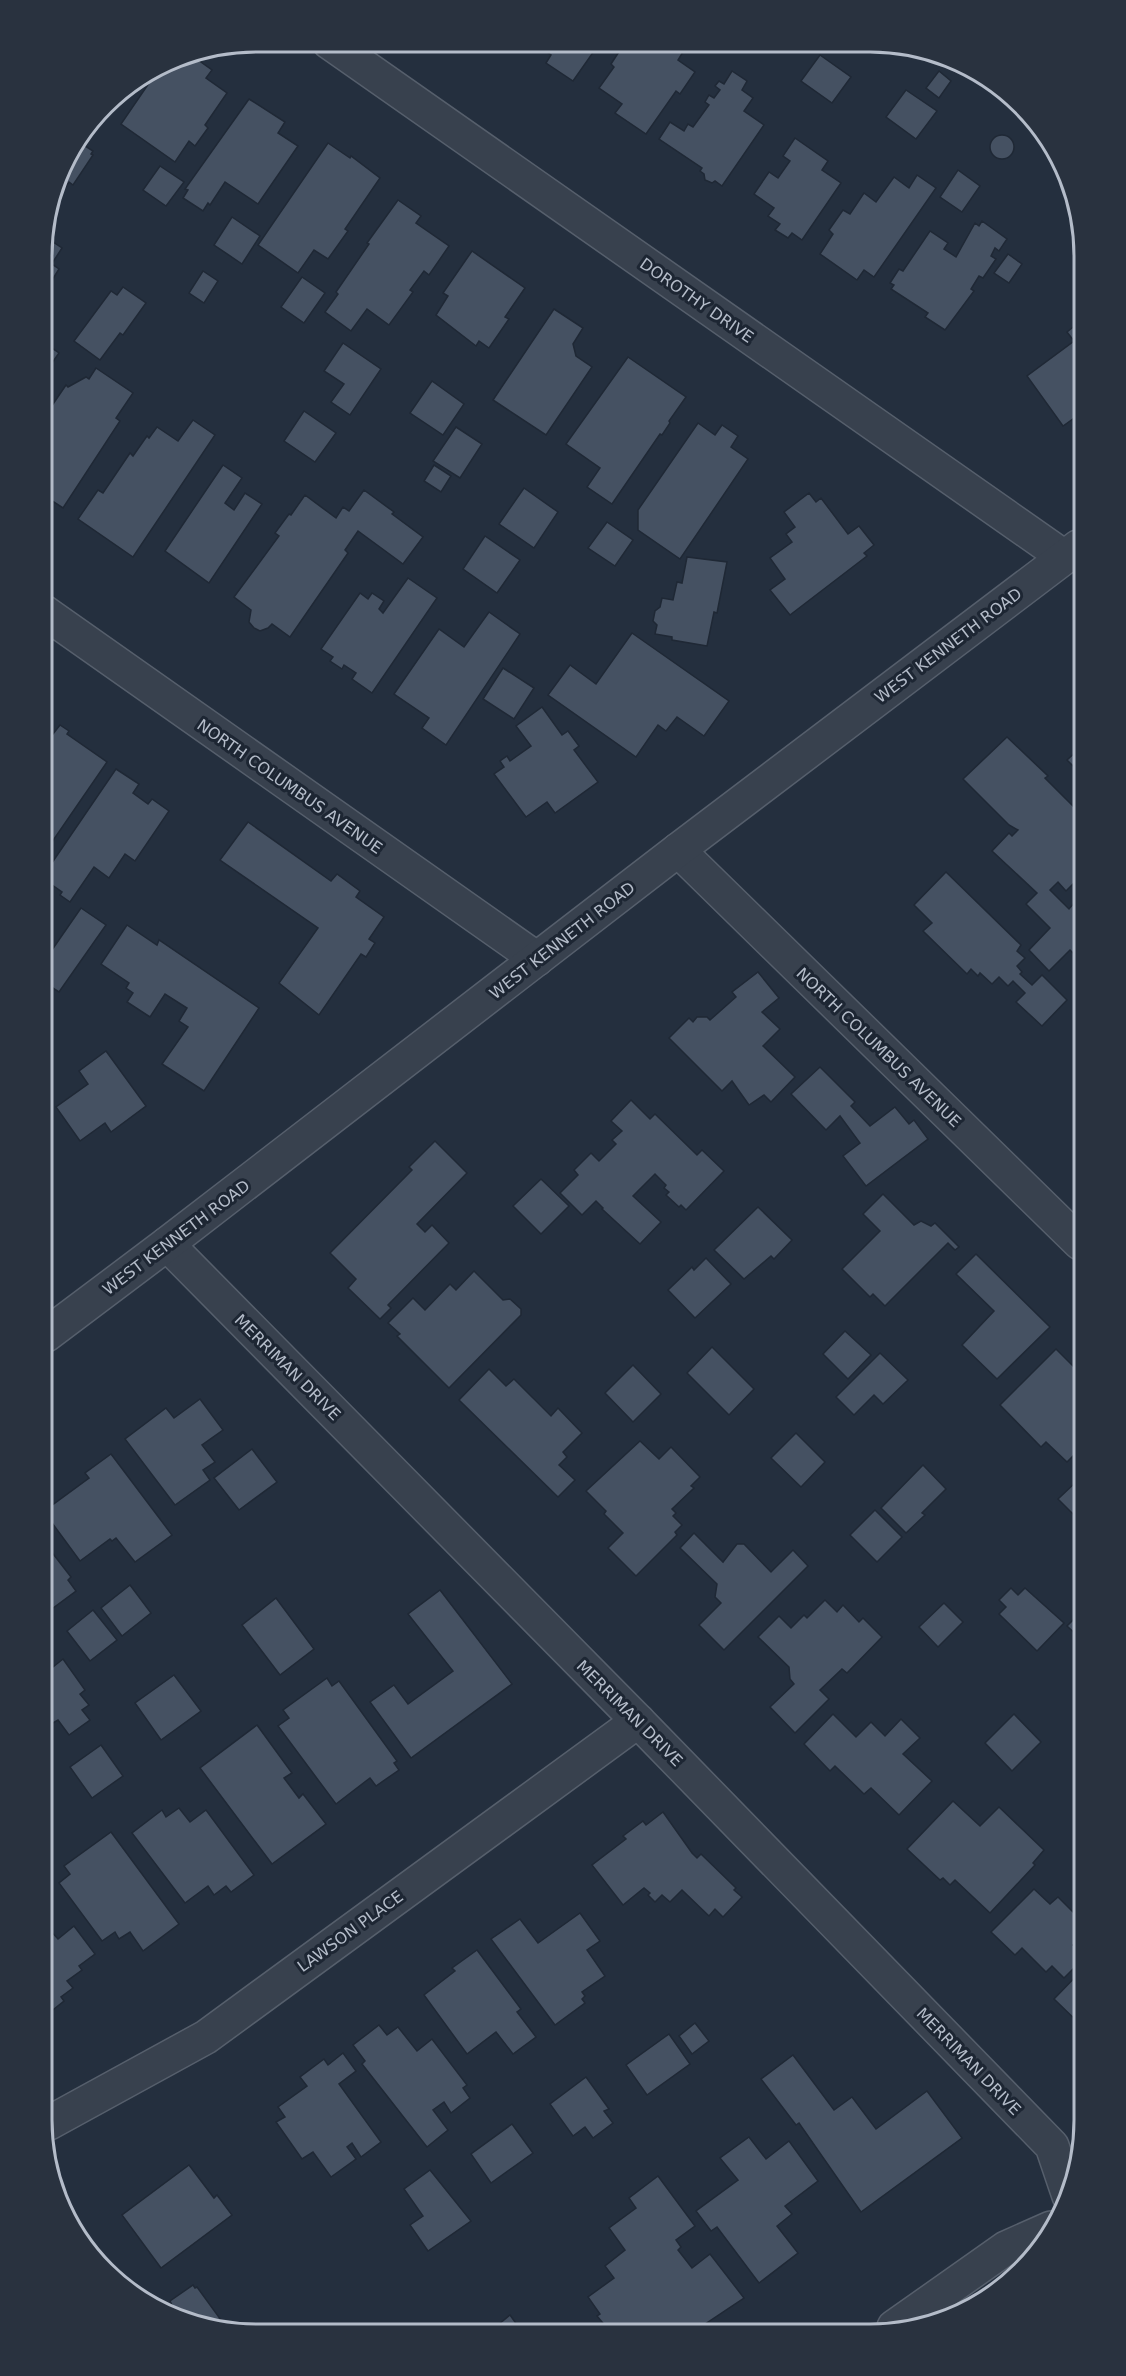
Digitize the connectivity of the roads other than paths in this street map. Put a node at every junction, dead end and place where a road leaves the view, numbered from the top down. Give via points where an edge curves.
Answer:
1 (344, 52) edge
2 (1071, 552) edge
3 (53, 618) edge
4 (678, 850) junction
5 (537, 959) junction
6 (1073, 1237) edge
7 (167, 1245) junction
8 (52, 1330) edge
9 (638, 1721) junction
10 (52, 2121) edge
11 (1064, 2181) edge
12 (1039, 2234) edge
13 (903, 2321) edge

1 - 2 street, DOROTHY DRIVE
2 - 4 street, WEST KENNETH ROAD
3 - 5 street, NORTH COLUMBUS AVENUE
4 - 5 street, WEST KENNETH ROAD
4 - 6 street, NORTH COLUMBUS AVENUE
5 - 7 street, WEST KENNETH ROAD
7 - 8 street, WEST KENNETH ROAD
7 - 9 street, MERRIMAN DRIVE
9 - 10 street, LAWSON PLACE via 206,2037
9 - 11 street, MERRIMAN DRIVE via 1052,2146
12 - 13 street via 1006,2248

